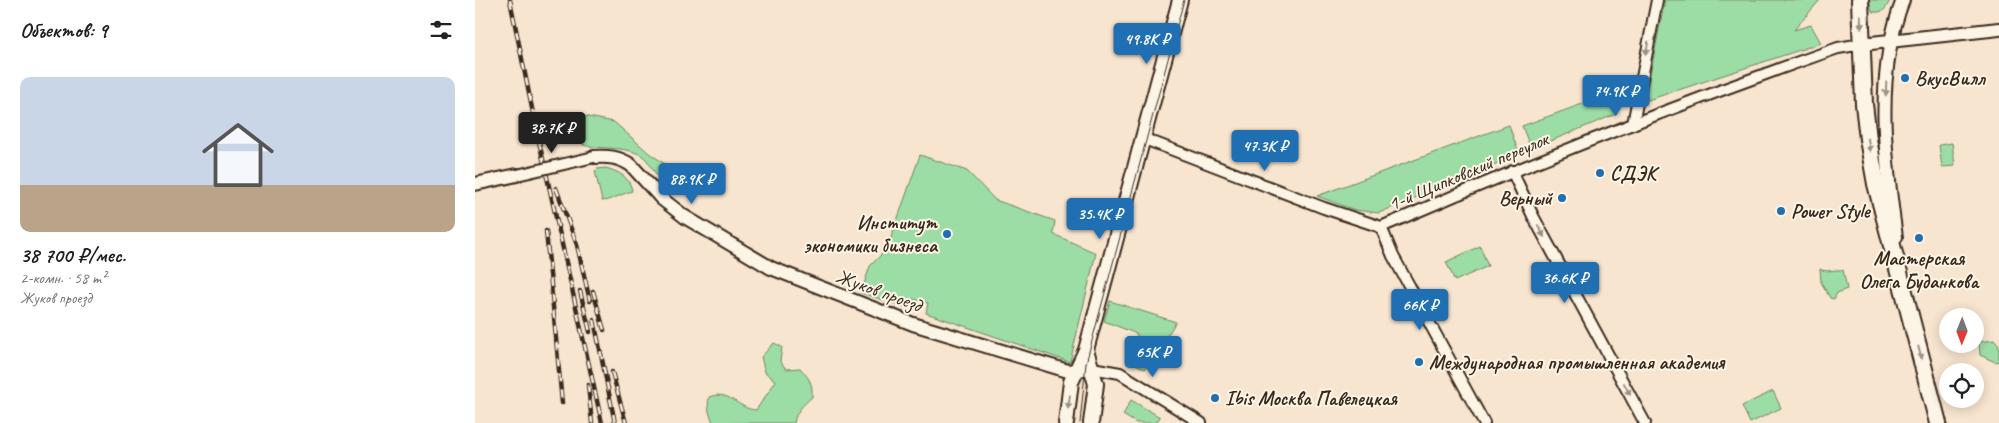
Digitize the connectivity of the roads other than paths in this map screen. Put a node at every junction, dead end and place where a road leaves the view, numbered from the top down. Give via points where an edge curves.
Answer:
1 (1180, 0) edge
2 (1657, 0) edge
3 (1860, 0) edge
4 (1903, 0) edge
5 (1999, 29) edge
6 (1890, 41) junction
7 (1862, 44) junction
8 (1633, 124) junction
9 (1142, 138) junction
10 (594, 157) joint
11 (1512, 171) junction
12 (517, 175) joint
13 (475, 184) edge
14 (1381, 227) junction
15 (1907, 306) junction
16 (1086, 350) junction
17 (1092, 368) junction
18 (1071, 371) junction
19 (1066, 423) edge
20 (1091, 423) edge
21 (1201, 423) edge
22 (1484, 423) edge
23 (1645, 423) edge
24 (1938, 423) edge

1 - 9 main road
2 -> 8 street
3 -> 7 main road
4 - 6 street
5 - 6 street
6 - 7 street
6 -> 15 street via 1885,100 1888,182
7 - 8 street, 1-й Щипковский переулок via 1839,48
7 -> 15 main road via 1868,139 1880,202
8 - 11 street, 1-й Щипковский переулок
9 - 14 street
9 - 16 main road
10 - 12 street, Жуков проезд, bridge
10 - 18 street, Жуков проезд via 608,156 625,161 662,199 685,217 771,268 913,324
11 - 14 street, 1-й Щипковский переулок
11 -> 23 street
12 - 13 street, Жуков проезд
14 - 22 street, 1-й Щипковский переулок via 1393,256
15 -> 24 main road
16 - 17 main road
16 - 18 main road
17 - 18 street
17 - 20 main road via 1095,384
17 - 21 street via 1120,373
18 -> 19 main road

